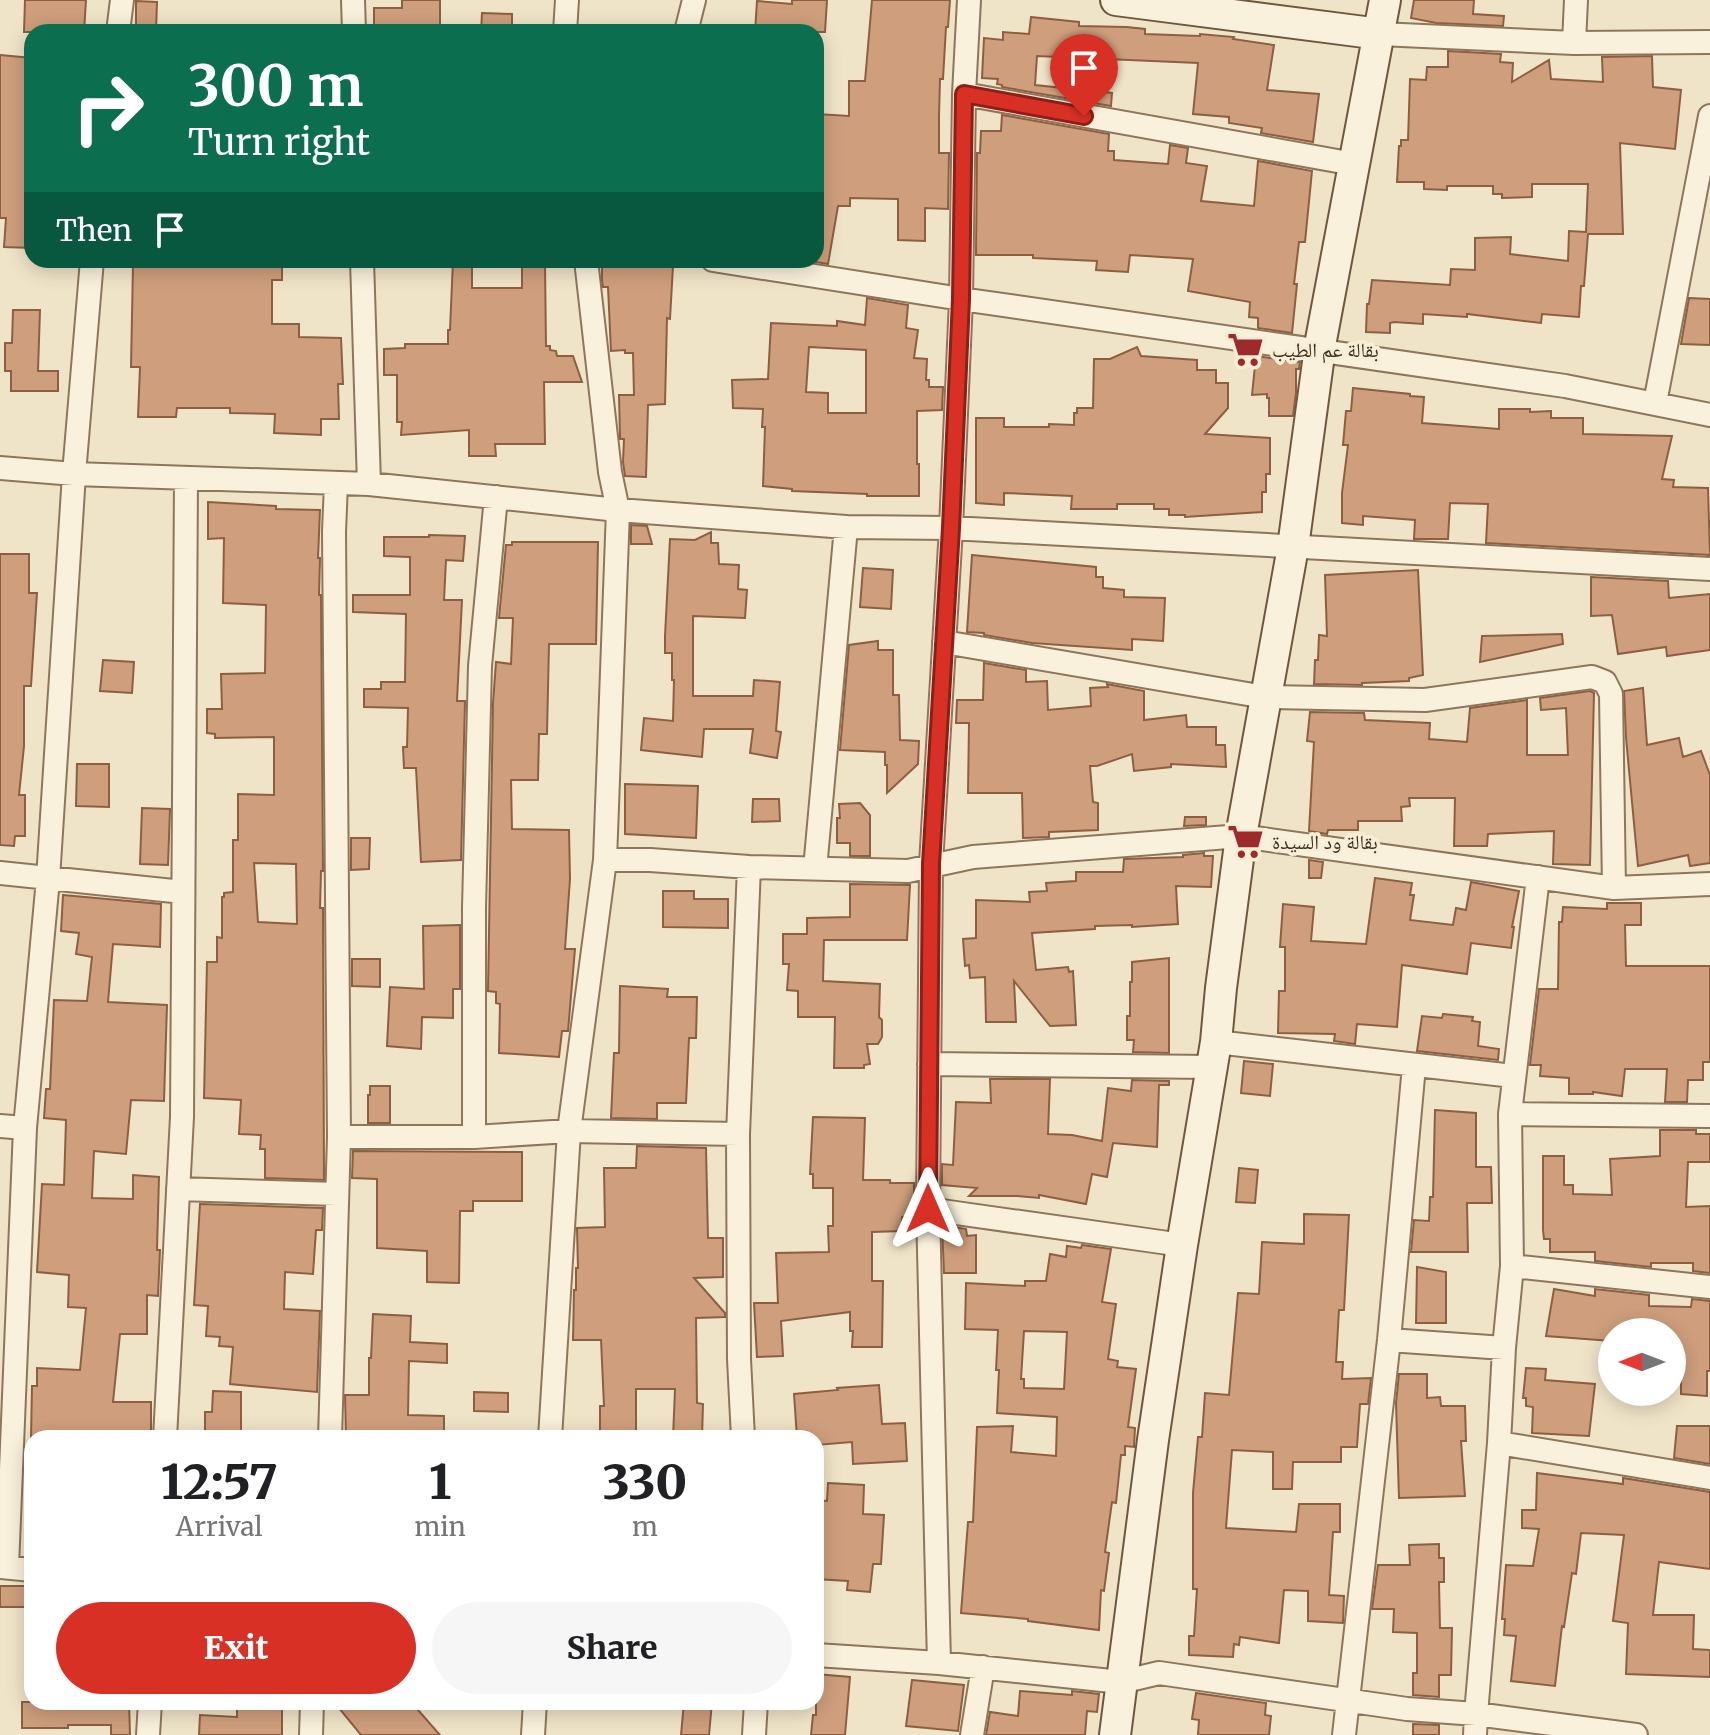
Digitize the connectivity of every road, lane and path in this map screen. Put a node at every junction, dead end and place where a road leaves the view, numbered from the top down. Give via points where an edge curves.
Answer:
1 (122, 0) edge
2 (353, 0) edge
3 (567, 0) edge
4 (694, 0) edge
5 (969, 0) edge
6 (1116, 0) edge
7 (1385, 0) edge
8 (1576, 0) edge
9 (1155, 3) edge
10 (119, 24) edge
11 (354, 24) edge
12 (566, 24) edge
13 (688, 24) edge
14 (1380, 34) junction
15 (1710, 42) edge
16 (1574, 43) junction
17 (964, 94) junction
18 (1710, 116) edge
19 (1354, 164) junction
20 (91, 268) edge
21 (362, 268) edge
22 (587, 268) edge
23 (764, 268) edge
24 (961, 299) junction
25 (1320, 350) junction
26 (1655, 403) junction
27 (1710, 415) edge
28 (0, 468) edge
29 (74, 474) junction
30 (186, 479) junction
31 (336, 483) junction
32 (369, 484) junction
33 (496, 497) junction
34 (618, 510) junction
35 (846, 527) junction
36 (951, 528) junction
37 (1293, 547) junction
38 (1710, 569) edge
39 (944, 642) junction
40 (1265, 697) junction
41 (1241, 836) junction
42 (605, 860) junction
43 (931, 864) junction
44 (749, 867) junction
45 (815, 869) junction
46 (0, 873) edge
47 (1538, 877) junction
48 (48, 879) junction
49 (1710, 884) edge
50 (1614, 888) junction
51 (183, 892) junction
52 (1214, 1055) junction
53 (929, 1064) junction
54 (1414, 1066) junction
55 (1513, 1076) junction
56 (1510, 1114) junction
57 (1710, 1116) edge
58 (0, 1126) edge
59 (25, 1128) junction
60 (569, 1131) junction
61 (738, 1134) junction
62 (339, 1137) junction
63 (474, 1137) junction
64 (178, 1189) junction
65 (337, 1194) junction
66 (928, 1209) junction
67 (1182, 1245) junction
68 (1512, 1266) junction
69 (1710, 1287) edge
70 (1389, 1340) junction
71 (1504, 1348) junction
72 (165, 1430) edge
73 (330, 1430) edge
74 (550, 1430) edge
75 (743, 1430) edge
76 (1499, 1443) junction
77 (1710, 1478) edge
78 (4, 1567) edge
79 (24, 1569) edge
80 (824, 1656) edge
81 (939, 1663) junction
82 (983, 1667) junction
83 (1121, 1682) junction
84 (1348, 1702) junction
85 (150, 1710) edge
86 (312, 1710) edge
87 (535, 1710) edge
88 (756, 1710) edge
89 (1475, 1724) edge
90 (148, 1735) edge
91 (311, 1735) edge
92 (533, 1735) edge
93 (754, 1735) edge
94 (972, 1735) edge
95 (1115, 1735) edge
96 (1344, 1735) edge
97 (1636, 1735) edge

1 - 10 street
2 - 11 street
3 - 12 street
4 - 13 street
5 - 17 street
6 - 9 street
7 - 14 street
8 - 16 street
9 - 14 street
14 - 16 street
14 - 19 street
15 - 16 street
17 - 19 street
17 - 24 street
18 - 26 street
19 - 25 street
20 - 29 street
21 - 32 street
22 - 34 street
23 - 24 street
24 - 25 street
24 - 36 street
25 - 26 street
25 - 37 street
26 - 27 street
28 - 29 street
29 - 30 street
29 - 48 street
30 - 31 street
30 - 51 street
31 - 32 street
31 - 62 street
32 - 33 street
33 - 34 street
33 - 63 street via 480,666
34 - 35 street
34 - 42 street
35 - 36 street
35 - 45 street
36 - 37 street
36 - 39 street
37 - 38 street
37 - 40 street
39 - 40 street
39 - 43 street
40 - 41 street
40 - 50 street via 1425,700 1592,677 1605,682 1611,694
41 - 43 street
41 - 47 street
41 - 52 street
42 - 44 street
42 - 60 street
43 - 45 street via 908,871
43 - 53 street
44 - 45 street
44 - 61 street
46 - 48 street
47 - 50 street
47 - 55 street
48 - 51 street
48 - 59 street
49 - 50 street
51 - 64 street
52 - 53 street
52 - 54 street
52 - 67 street
53 - 66 street
54 - 55 street
54 - 70 street
55 - 56 street
56 - 57 street
56 - 68 street
58 - 59 street
59 - 78 street
60 - 61 street
60 - 63 street
60 - 74 street
61 - 75 street
62 - 63 street
62 - 65 street
64 - 65 street
64 - 72 street
65 - 73 street
66 - 67 street
66 - 81 street
67 - 83 street
68 - 69 street
68 - 71 street
70 - 71 street
70 - 84 street
71 - 76 street
76 - 77 street
76 - 89 street
78 - 79 street
80 - 81 street
81 - 82 street
82 - 83 street
82 - 94 street
83 - 84 street via 1159,1673
83 - 95 street
84 - 89 street
84 - 96 street
85 - 90 street
86 - 91 street
87 - 92 street
88 - 93 street
89 - 97 street

